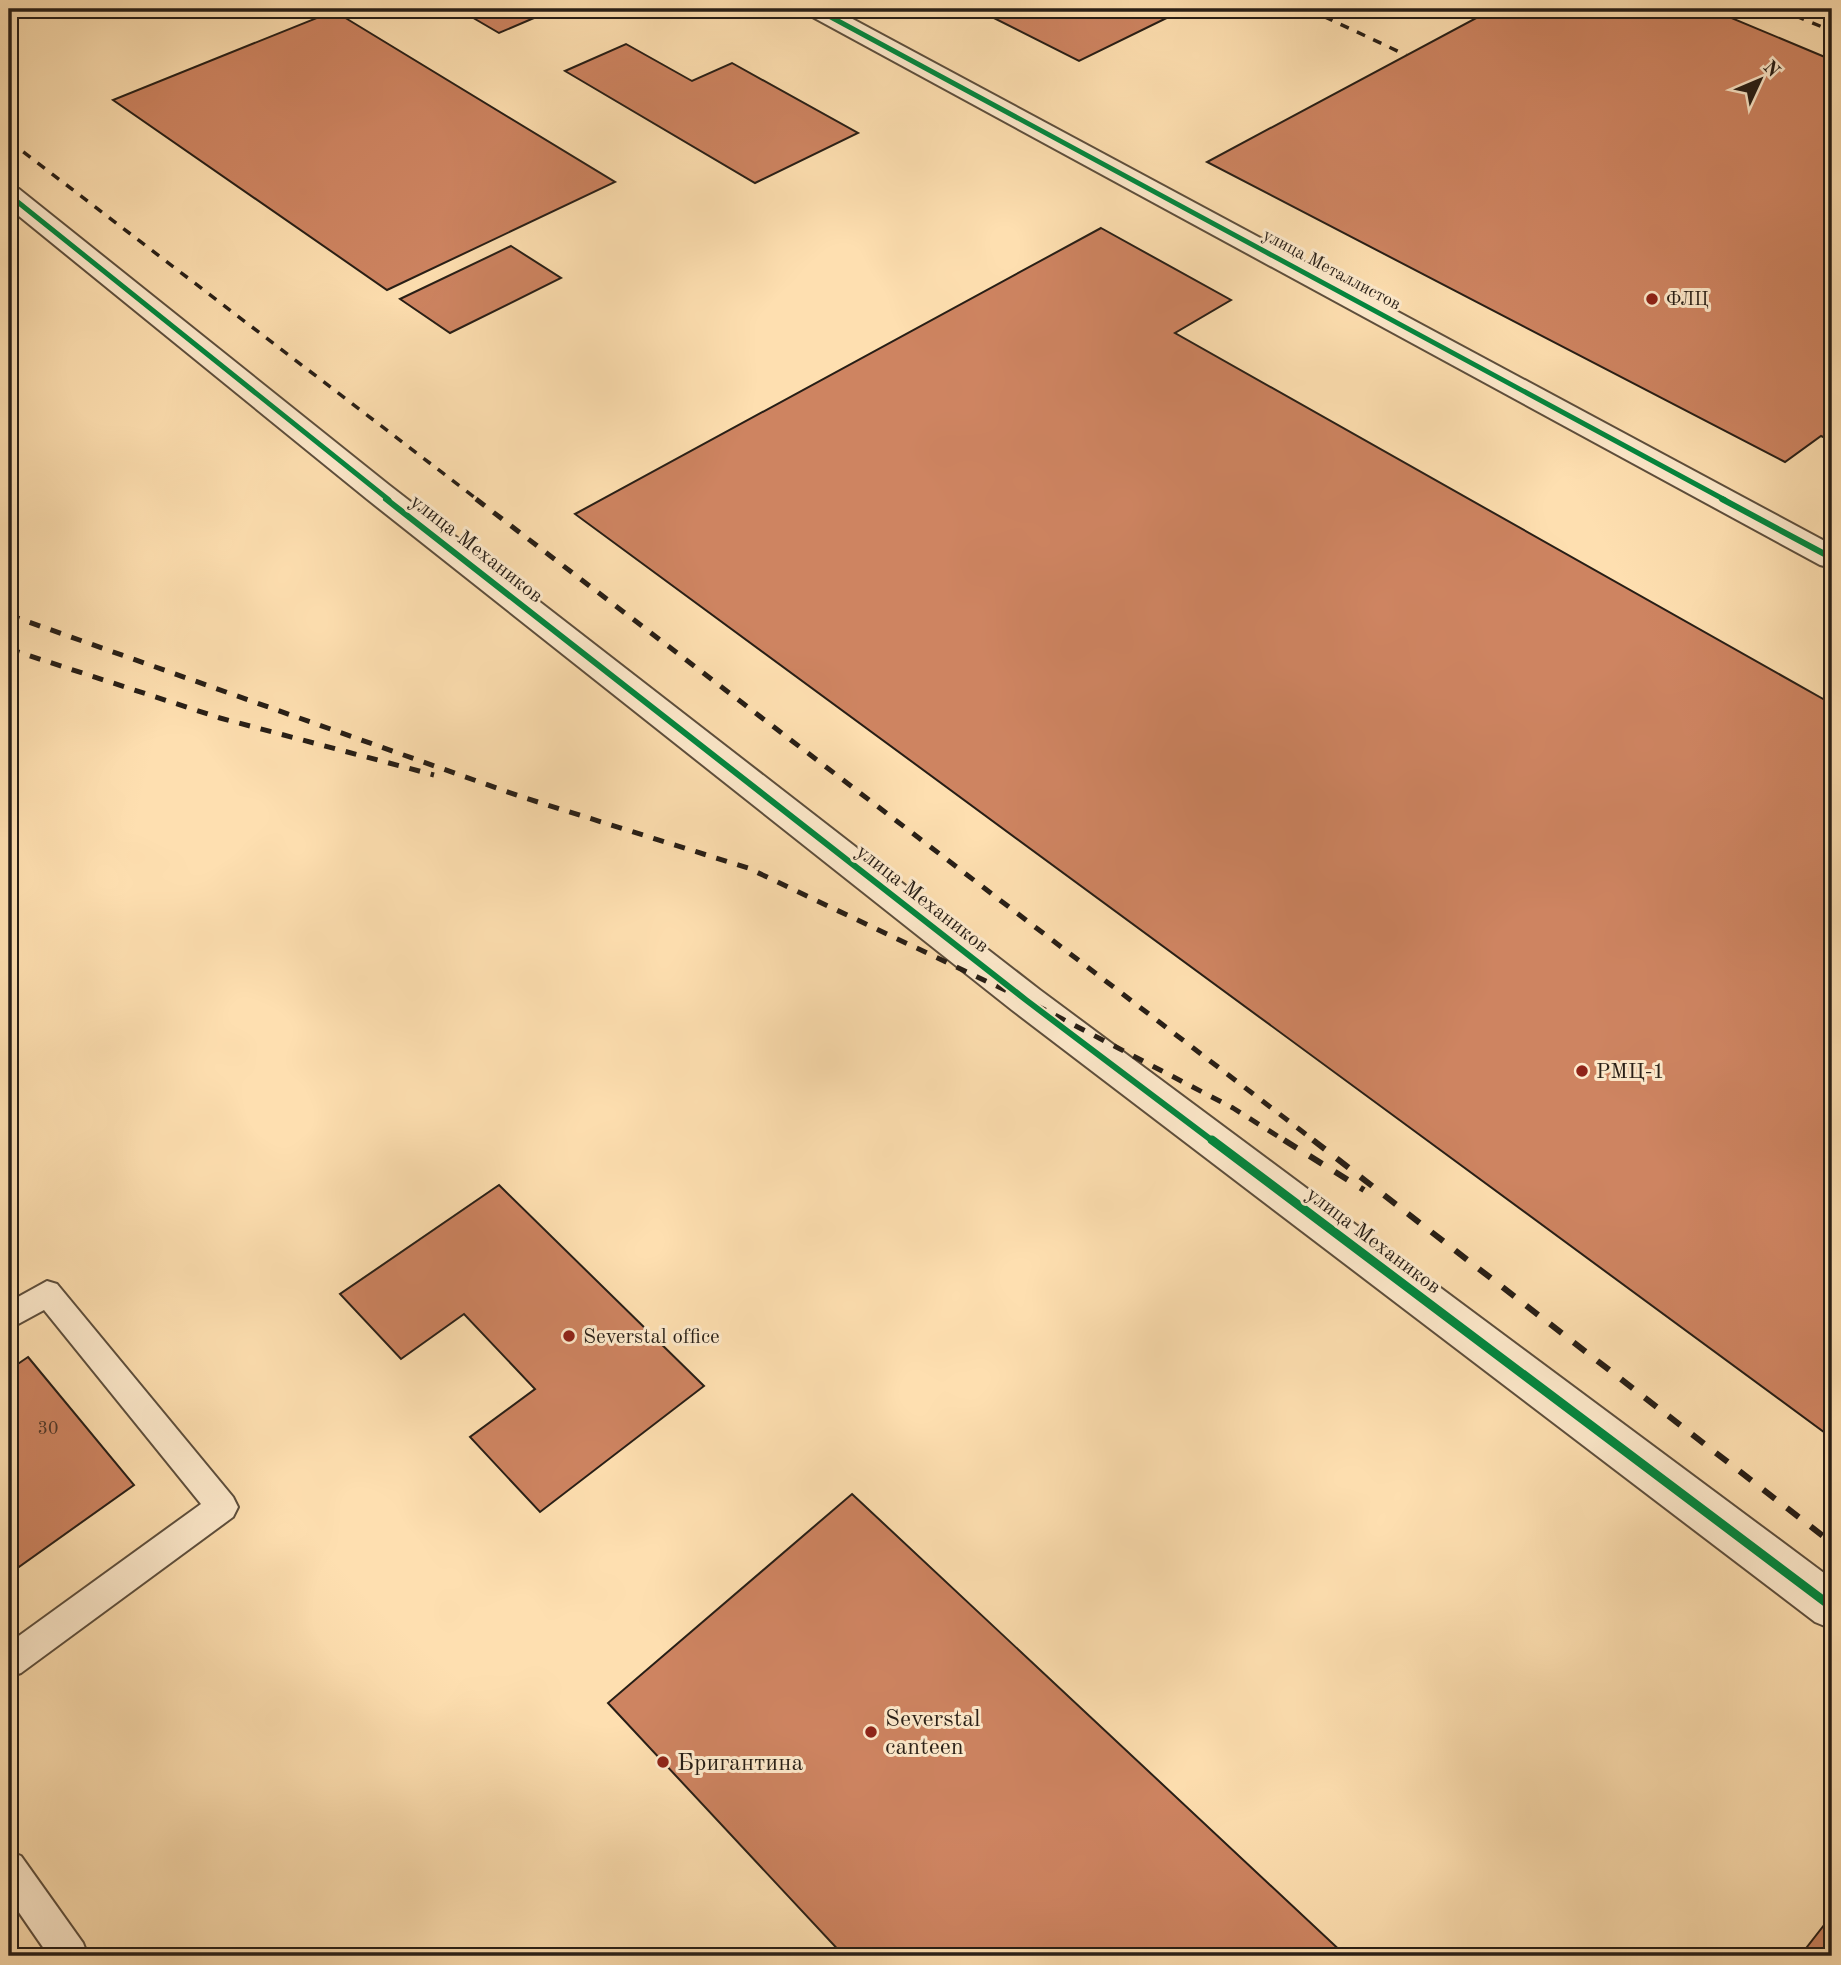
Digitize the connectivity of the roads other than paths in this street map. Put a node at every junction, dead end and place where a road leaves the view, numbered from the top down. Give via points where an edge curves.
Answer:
1 (816, 9) edge
2 (9, 195) edge
3 (1832, 558) edge
4 (9, 1317) edge
5 (1832, 1606) edge
6 (9, 1662) edge
7 (9, 1868) edge
8 (70, 1956) edge

1 - 3 street, улица Металлистов
2 - 5 street, улица Механиков via 378,492 1026,1000
4 - 6 lane via 47,1293 222,1507
7 - 8 lane

